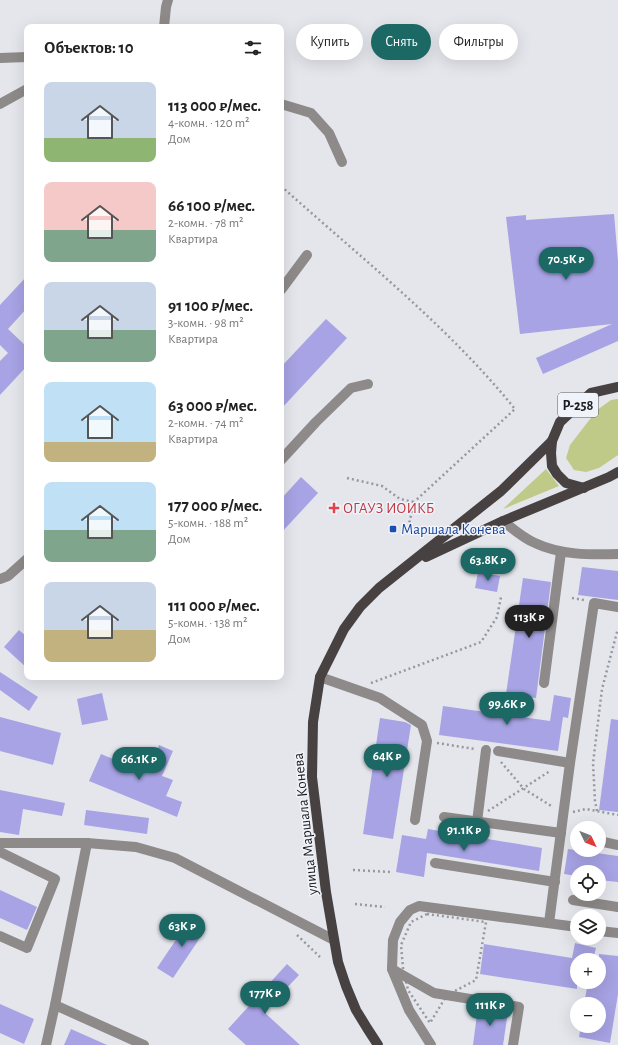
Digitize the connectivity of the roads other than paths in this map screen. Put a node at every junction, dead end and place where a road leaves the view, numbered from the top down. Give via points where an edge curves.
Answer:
1 (168, 0) edge
2 (164, 24) edge
3 (24, 57) edge
4 (0, 58) edge
5 (24, 91) edge
6 (0, 104) edge
7 (284, 105) edge
8 (342, 162) dead end
9 (307, 255) dead end
10 (284, 286) edge
11 (368, 384) dead end
12 (618, 387) edge
13 (552, 441) junction
14 (284, 457) edge
15 (618, 472) edge
16 (584, 488) junction
17 (504, 522) junction
18 (561, 552) junction
19 (618, 554) edge
20 (24, 562) edge
21 (402, 571) junction
22 (0, 579) edge
23 (618, 607) edge
24 (320, 677) junction
25 (544, 683) dead end
26 (486, 750) road end
27 (498, 751) dead end
28 (570, 763) junction
29 (444, 817) dead end
30 (415, 820) dead end
31 (477, 822) junction
32 (561, 833) junction
33 (0, 843) edge
34 (88, 843) junction
35 (606, 843) edge
36 (618, 845) edge
37 (0, 852) edge
38 (435, 863) dead end
39 (555, 882) junction
40 (579, 901) edge
41 (618, 907) edge
42 (549, 923) junction
43 (570, 926) edge
44 (606, 932) edge
45 (618, 933) edge
46 (0, 936) edge
47 (334, 940) junction
48 (392, 969) junction
49 (55, 1005) junction
50 (46, 1045) edge
51 (144, 1045) edge
52 (378, 1045) edge
53 (431, 1045) edge
54 (513, 1045) edge

1 - 2 street
3 - 4 street
5 - 6 street
7 - 8 street via 311,113 329,133
9 - 10 street
11 - 14 street via 351,388
12 - 13 main road, Р-258 via 591,393 560,422
13 - 16 main road via 552,466 557,474 566,483
13 - 21 main road, Р-258 via 501,491
15 - 16 main road
16 - 17 main road
17 - 18 street via 535,543
17 - 21 main road via 427,556
18 - 19 street
18 - 25 street
20 - 22 street via 8,576
21 - 24 main road, улица Маршала Конева via 379,588 360,607 344,629
23 - 28 street via 594,603
24 - 30 street via 380,698 422,725 427,741
24 - 47 main road, улица Маршала Конева via 313,722 312,777
26 - 31 street
27 - 28 street
28 - 32 street
29 - 31 street
31 - 32 street
32 - 39 street
33 - 34 street
34 - 47 street via 136,847 176,858
34 - 49 street
35 - 36 street
37 - 46 street via 56,879 27,948
38 - 39 street
39 - 42 street
40 - 41 street
42 - 43 street
42 - 48 street via 419,906 410,910 400,922 393,940
44 - 45 street
47 - 52 main road, улица Маршала Конева via 338,962 356,1010
48 - 53 street via 409,1010
48 - 54 street via 434,993 519,1007
49 - 50 street
49 - 51 street

